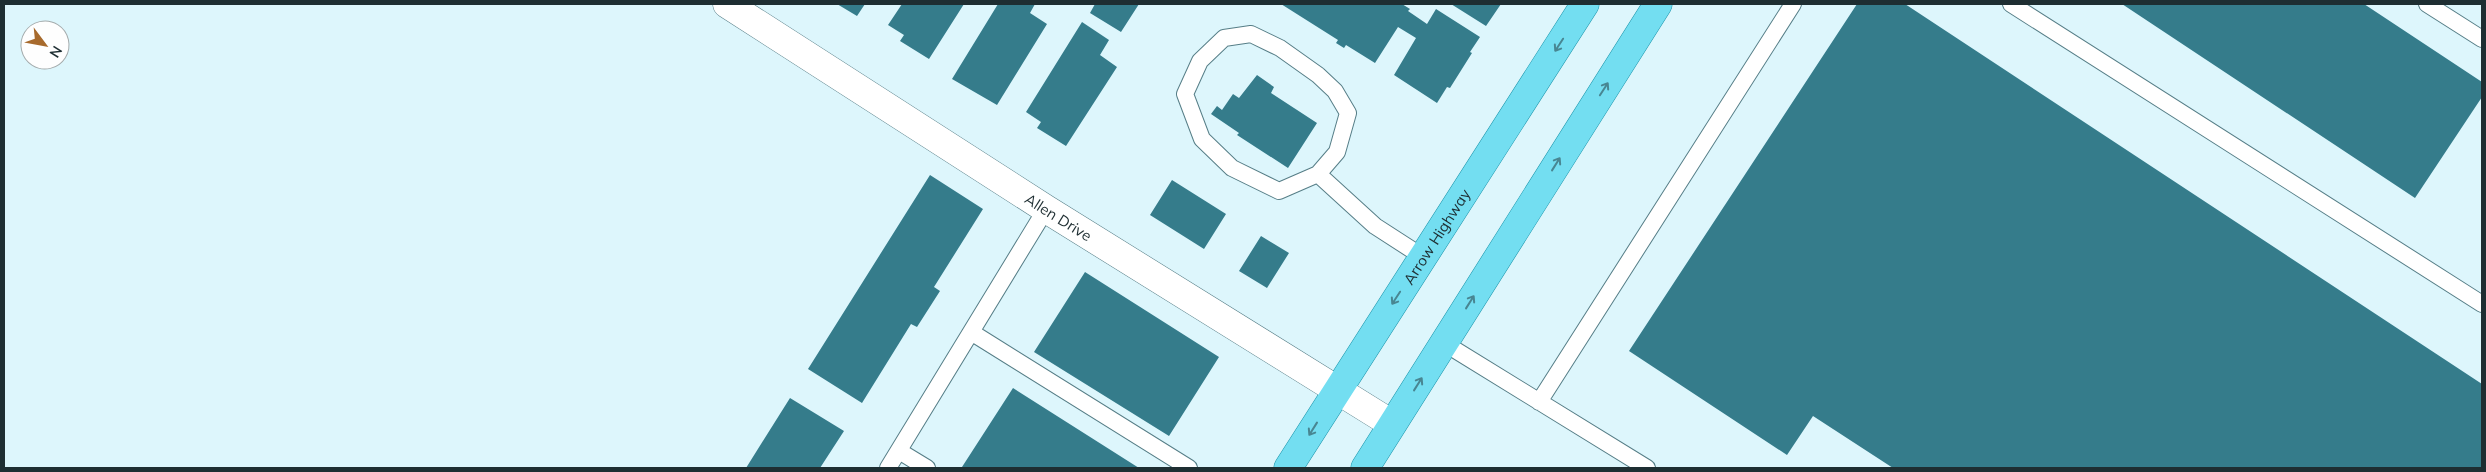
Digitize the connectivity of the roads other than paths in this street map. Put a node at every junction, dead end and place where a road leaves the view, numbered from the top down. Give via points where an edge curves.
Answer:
1 (727, 4) edge
2 (1585, 4) edge
3 (1658, 4) edge
4 (1793, 4) edge
5 (2011, 4) edge
6 (2427, 4) edge
7 (2482, 38) edge
8 (1318, 174) junction
9 (1046, 209) junction
10 (1423, 257) junction
11 (2482, 304) edge
12 (971, 332) junction
13 (1444, 343) junction
14 (1338, 390) junction
15 (1539, 402) junction
16 (1392, 424) junction
17 (898, 450) junction
18 (888, 468) edge
19 (927, 468) edge
20 (1189, 468) edge
21 (1288, 468) edge
22 (1365, 468) edge
23 (1647, 468) edge

1 - 9 street, Allen Drive
2 -> 10 main road, Arrow Highway
13 -> 3 main road
4 - 15 lane
5 - 11 lane
6 - 7 lane
8 - 8 lane via 1279,191 1232,168 1202,139 1185,94 1200,61 1224,38 1251,34 1280,48 1335,91 1348,113 1337,152
8 - 10 lane via 1375,226
9 - 12 lane
9 - 14 street, Allen Drive
10 -> 14 main road, Arrow Highway
12 - 17 lane
12 - 20 lane
13 - 15 lane
16 -> 13 main road
14 - 16 street, Allen Drive
14 -> 21 main road, Arrow Highway
15 - 23 lane
16 - 22 main road
17 - 18 lane
17 - 19 lane

